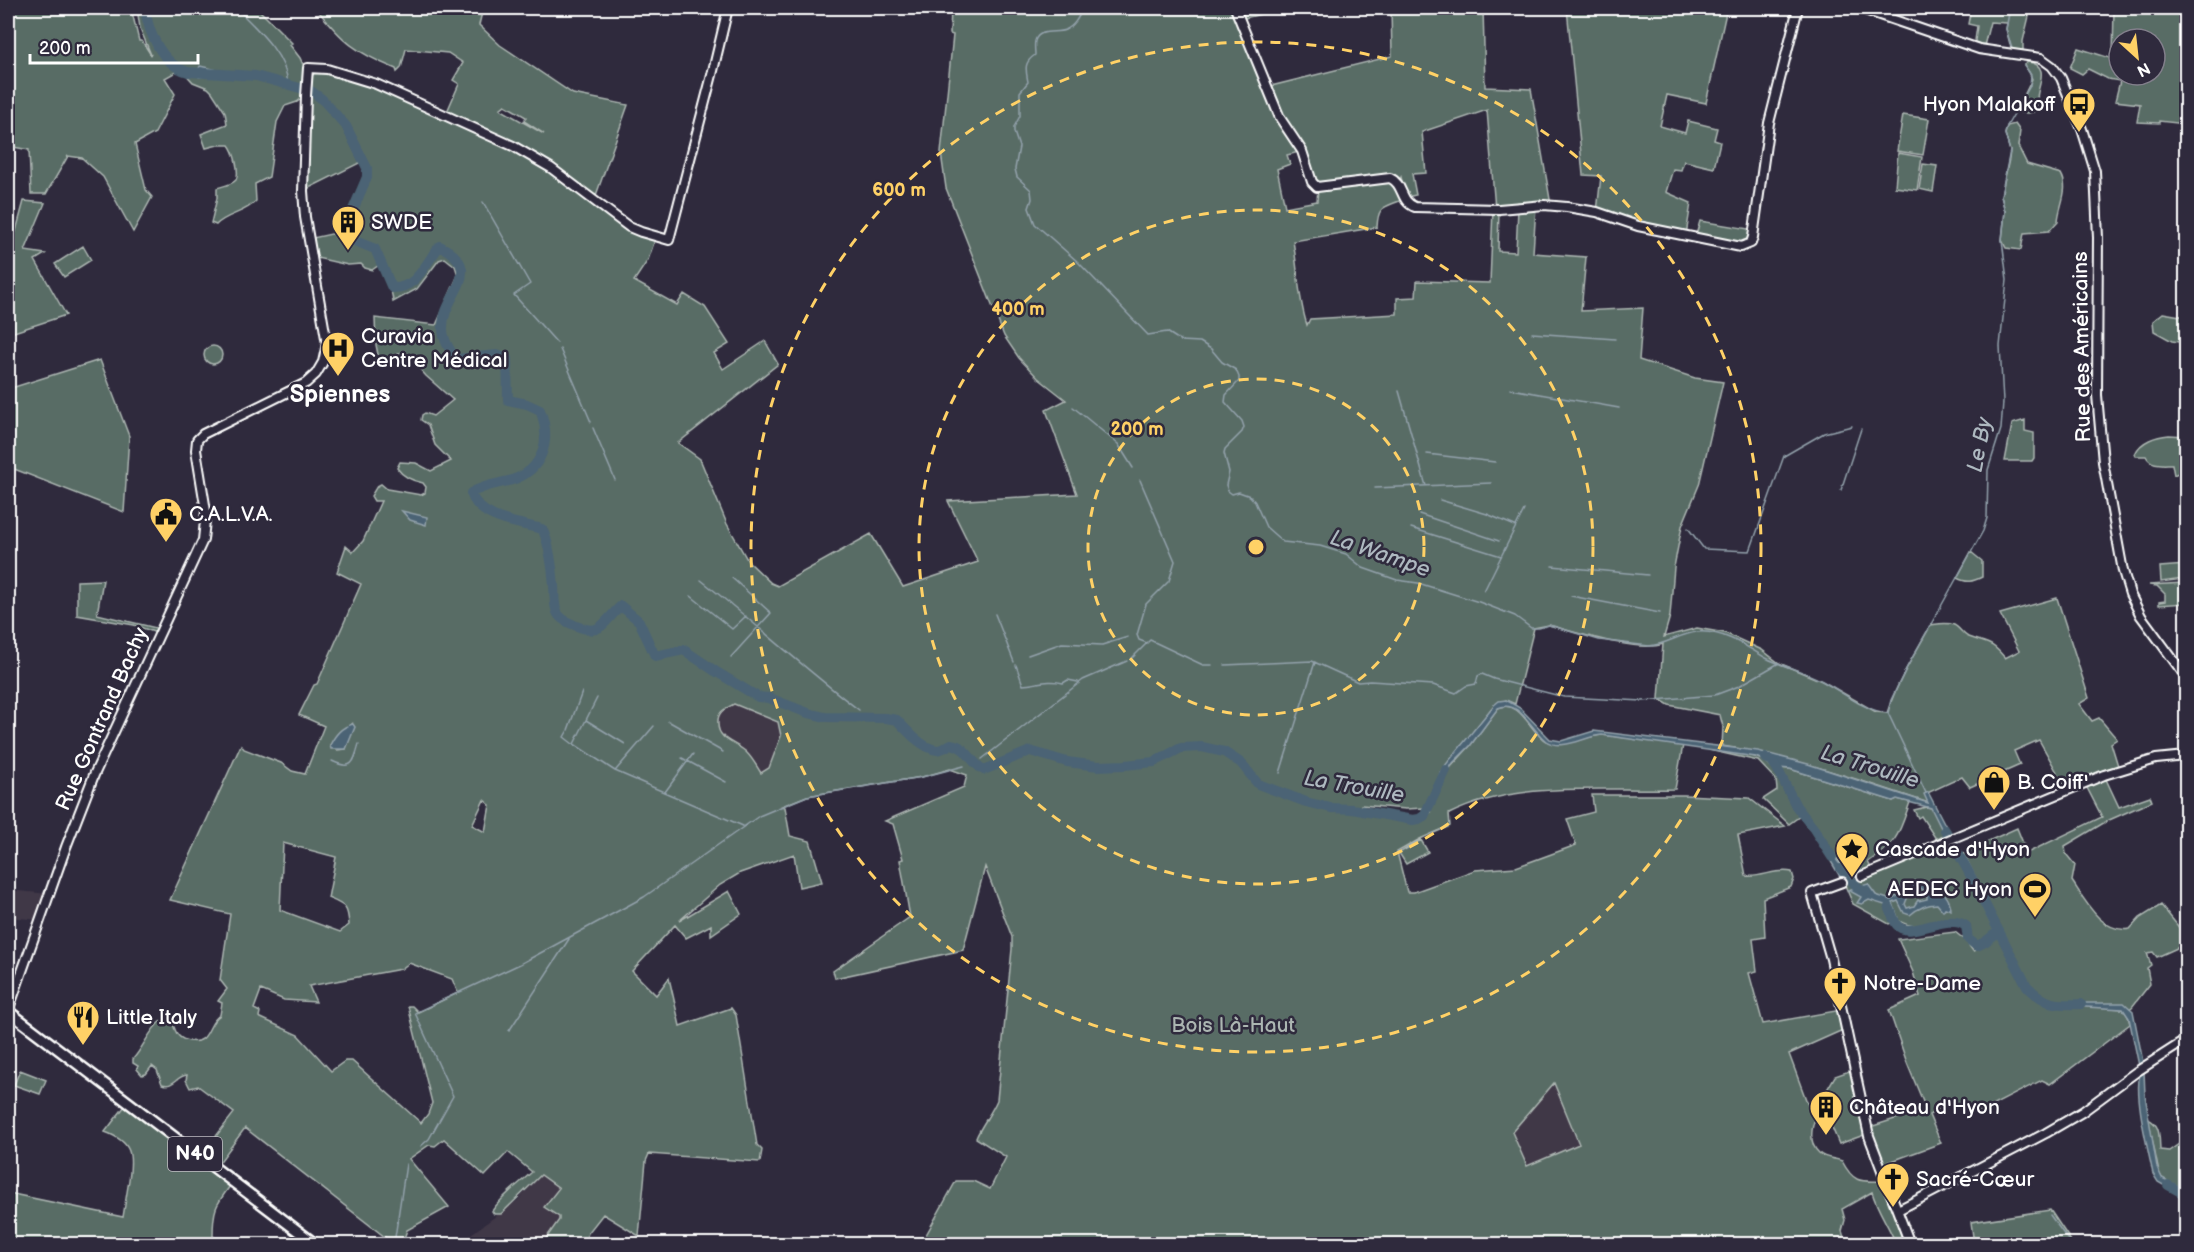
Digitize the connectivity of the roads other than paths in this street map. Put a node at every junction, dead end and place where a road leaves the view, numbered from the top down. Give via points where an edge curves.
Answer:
1 (728, 8) edge
2 (1235, 8) edge
3 (1798, 8) edge
4 (1859, 8) edge
5 (2187, 677) edge
6 (2187, 756) edge
7 (1862, 876) dead end
8 (1842, 882) dead end
9 (8, 1011) edge
10 (2187, 1040) edge
11 (1898, 1210) junction
12 (315, 1245) edge
13 (1910, 1245) edge

1 - 9 street, Rue Gontrand Bachy via 669,240 629,227 551,168 497,138 381,86 327,69 308,68 303,191 327,340 325,358 306,383 197,440 206,511 203,540 91,782
2 - 3 street via 1280,118 1302,151 1317,187 1390,178 1415,207 1567,207 1741,247 1753,237 1769,123
4 - 5 street, Rue des Américains via 1993,52 2037,57 2049,63 2061,78 2095,171 2097,395 2103,462 2123,571 2132,600 2148,627
6 - 7 street via 2129,766
8 - 11 street via 1812,893 1831,959 1869,1136
9 - 12 main road, N40
10 - 11 street via 2046,1133
11 - 13 street

